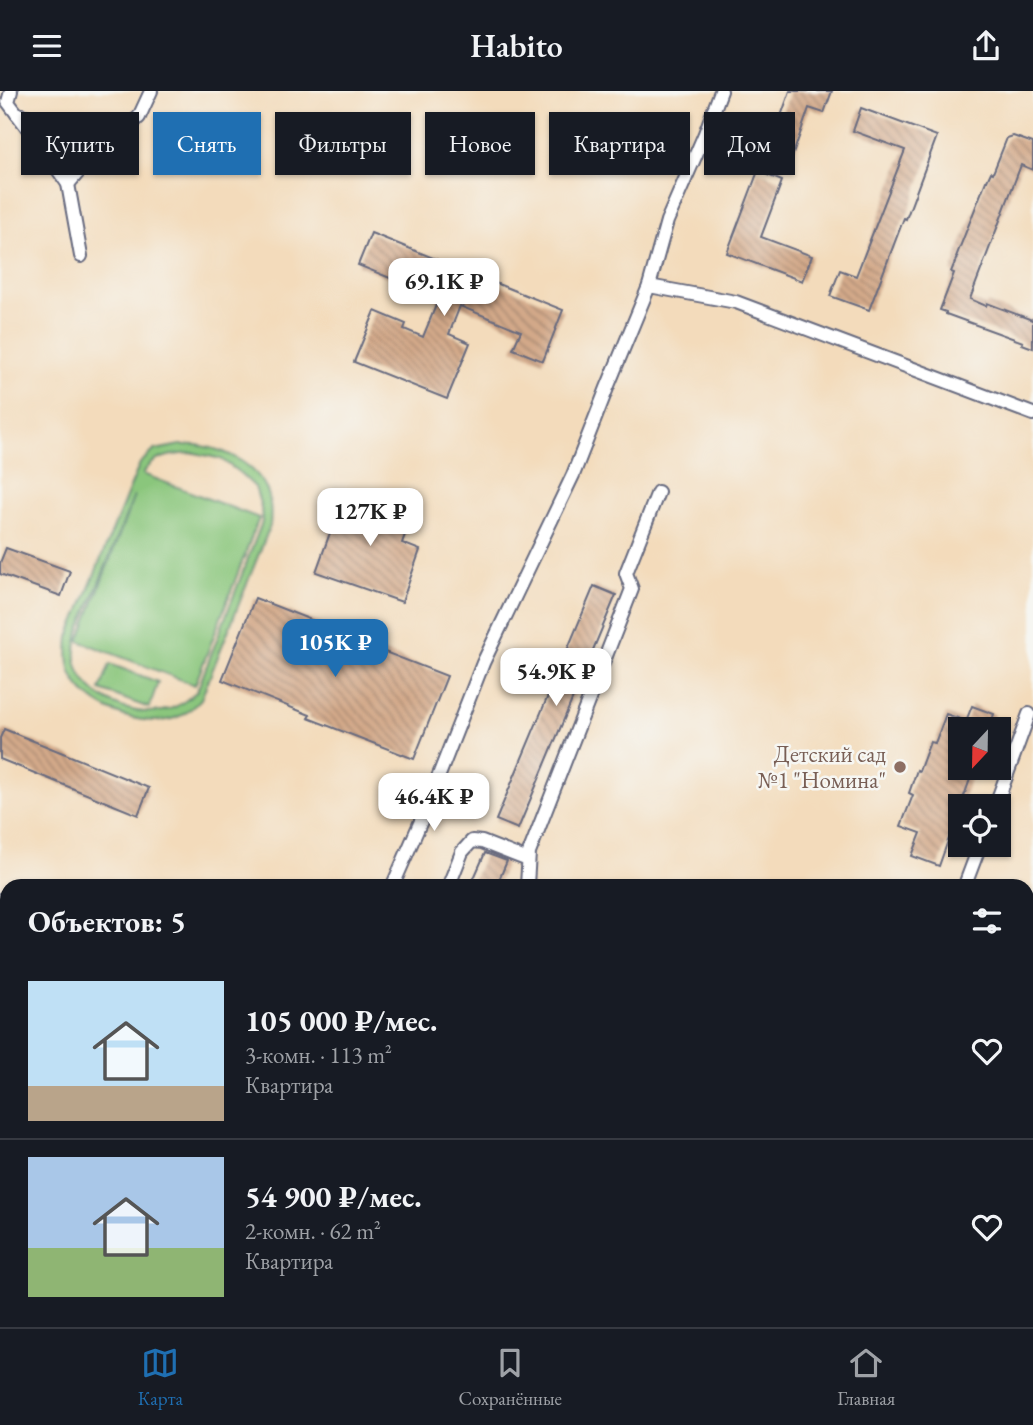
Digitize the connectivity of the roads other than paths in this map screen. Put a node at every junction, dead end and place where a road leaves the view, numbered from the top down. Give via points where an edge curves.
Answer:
1 (151, 91) edge
2 (721, 91) edge
3 (5, 98) edge
4 (17, 114) junction
5 (21, 115) edge
6 (139, 117) edge
7 (76, 175) edge
8 (68, 184) junction
9 (81, 256) dead end
10 (649, 286) junction
11 (1033, 414) edge
12 (658, 492) dead end
13 (1029, 714) dead end
14 (1000, 794) edge
15 (976, 857) edge
16 (528, 860) junction
17 (396, 879) edge
18 (451, 879) edge
19 (528, 879) edge
20 (967, 879) edge

1 - 6 street
2 - 10 street via 667,221
3 - 4 street
4 - 5 street
4 - 8 street
7 - 8 street
8 - 9 street
10 - 11 street via 736,302
10 - 17 street via 573,475 483,663
12 - 16 street via 626,573 632,589
13 - 14 street
15 - 20 street
16 - 18 street via 472,841 462,852
16 - 19 street

